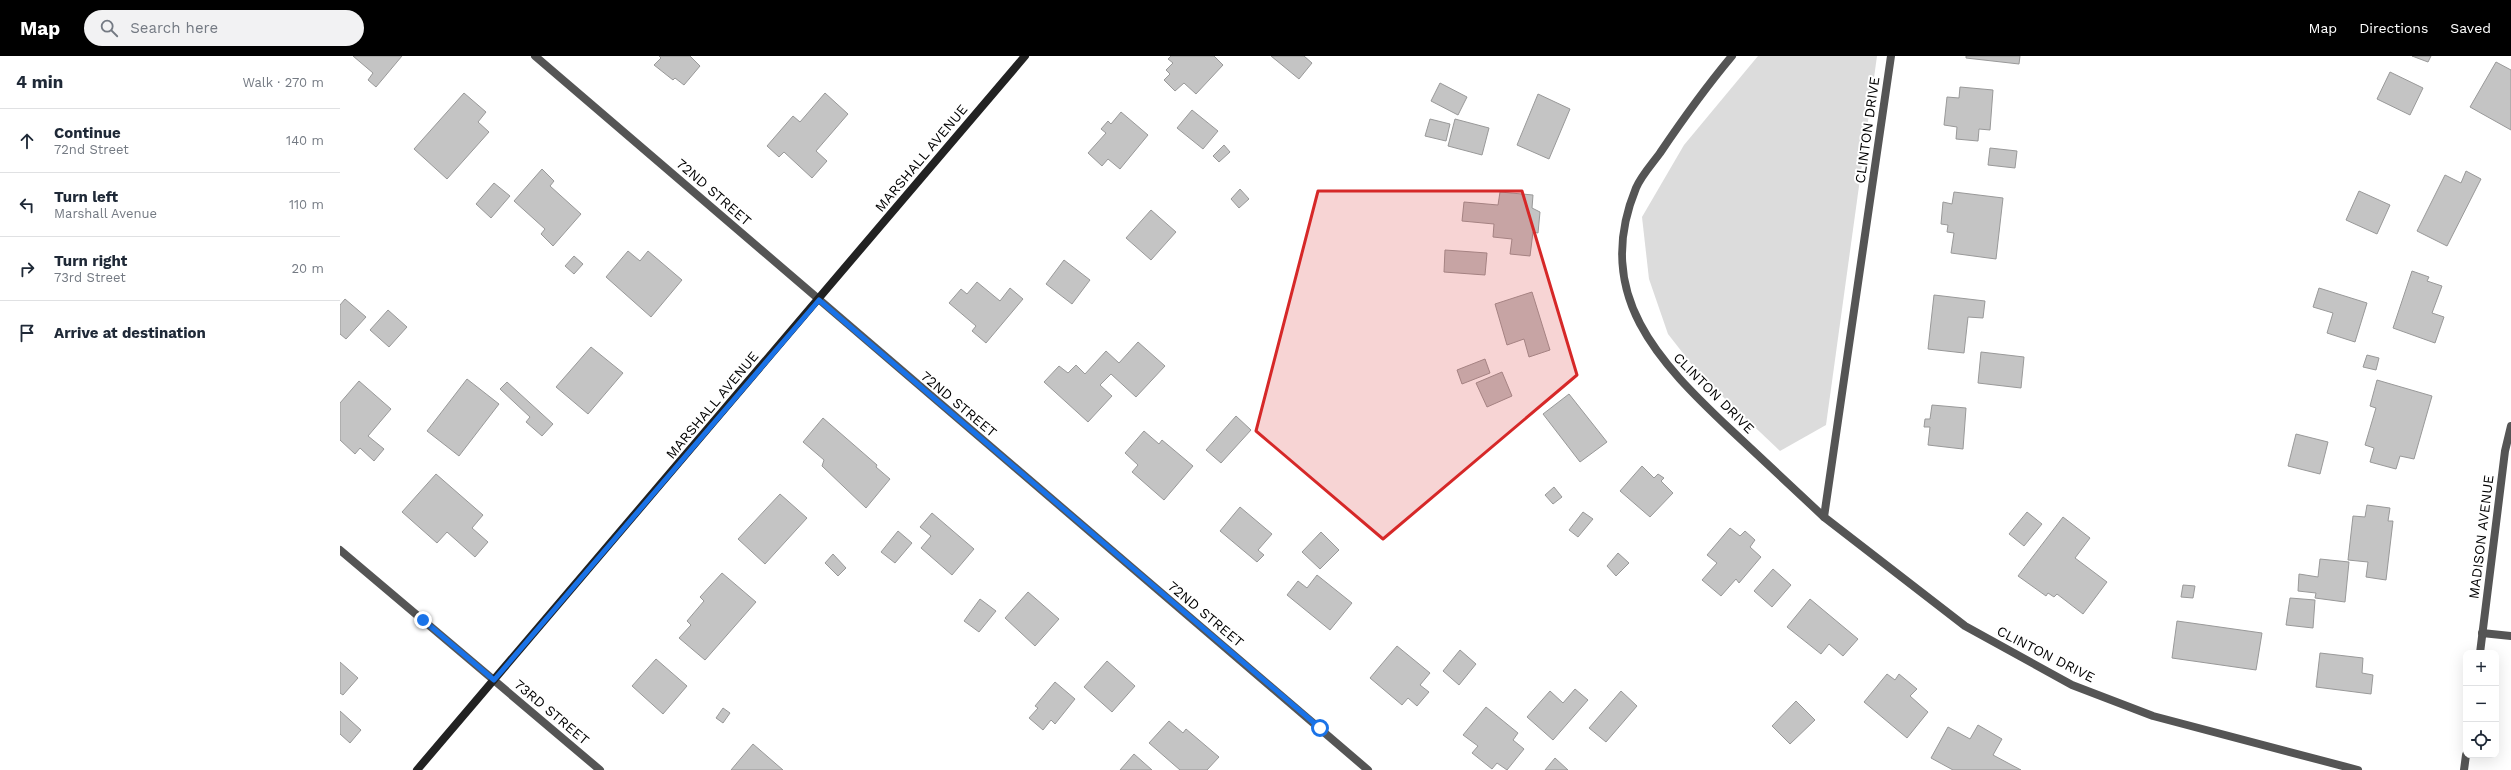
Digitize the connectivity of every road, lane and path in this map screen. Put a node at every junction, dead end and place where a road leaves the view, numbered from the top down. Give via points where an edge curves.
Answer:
1 (535, 56) edge
2 (1025, 56) edge
3 (1732, 56) edge
4 (1892, 56) edge
5 (819, 300) junction
6 (2511, 426) edge
7 (1824, 517) junction
8 (340, 550) edge
9 (2482, 633) junction
10 (2511, 636) edge
11 (2480, 650) edge
12 (494, 680) junction
13 (2466, 758) edge
14 (417, 770) edge
15 (600, 770) edge
16 (1368, 770) edge
17 (2358, 770) edge
18 (2464, 770) edge

1 - 5 street, 72ND STREET
2 - 5 street, MARSHALL AVENUE
3 - 7 street, CLINTON DRIVE via 1700,93 1637,186 1626,217 1622,250 1624,283 1635,314 1660,357 1691,392
4 - 7 street, CLINTON DRIVE
5 - 12 street, MARSHALL AVENUE
5 - 16 street, 72ND STREET
6 - 9 street, MADISON AVENUE via 2504,459
7 - 17 street, CLINTON DRIVE via 1965,626 2072,685 2154,716
8 - 12 street, 73RD STREET
9 - 10 street
9 - 11 street, MADISON AVENUE
12 - 14 street, MARSHALL AVENUE
12 - 15 street, 73RD STREET
13 - 18 street

